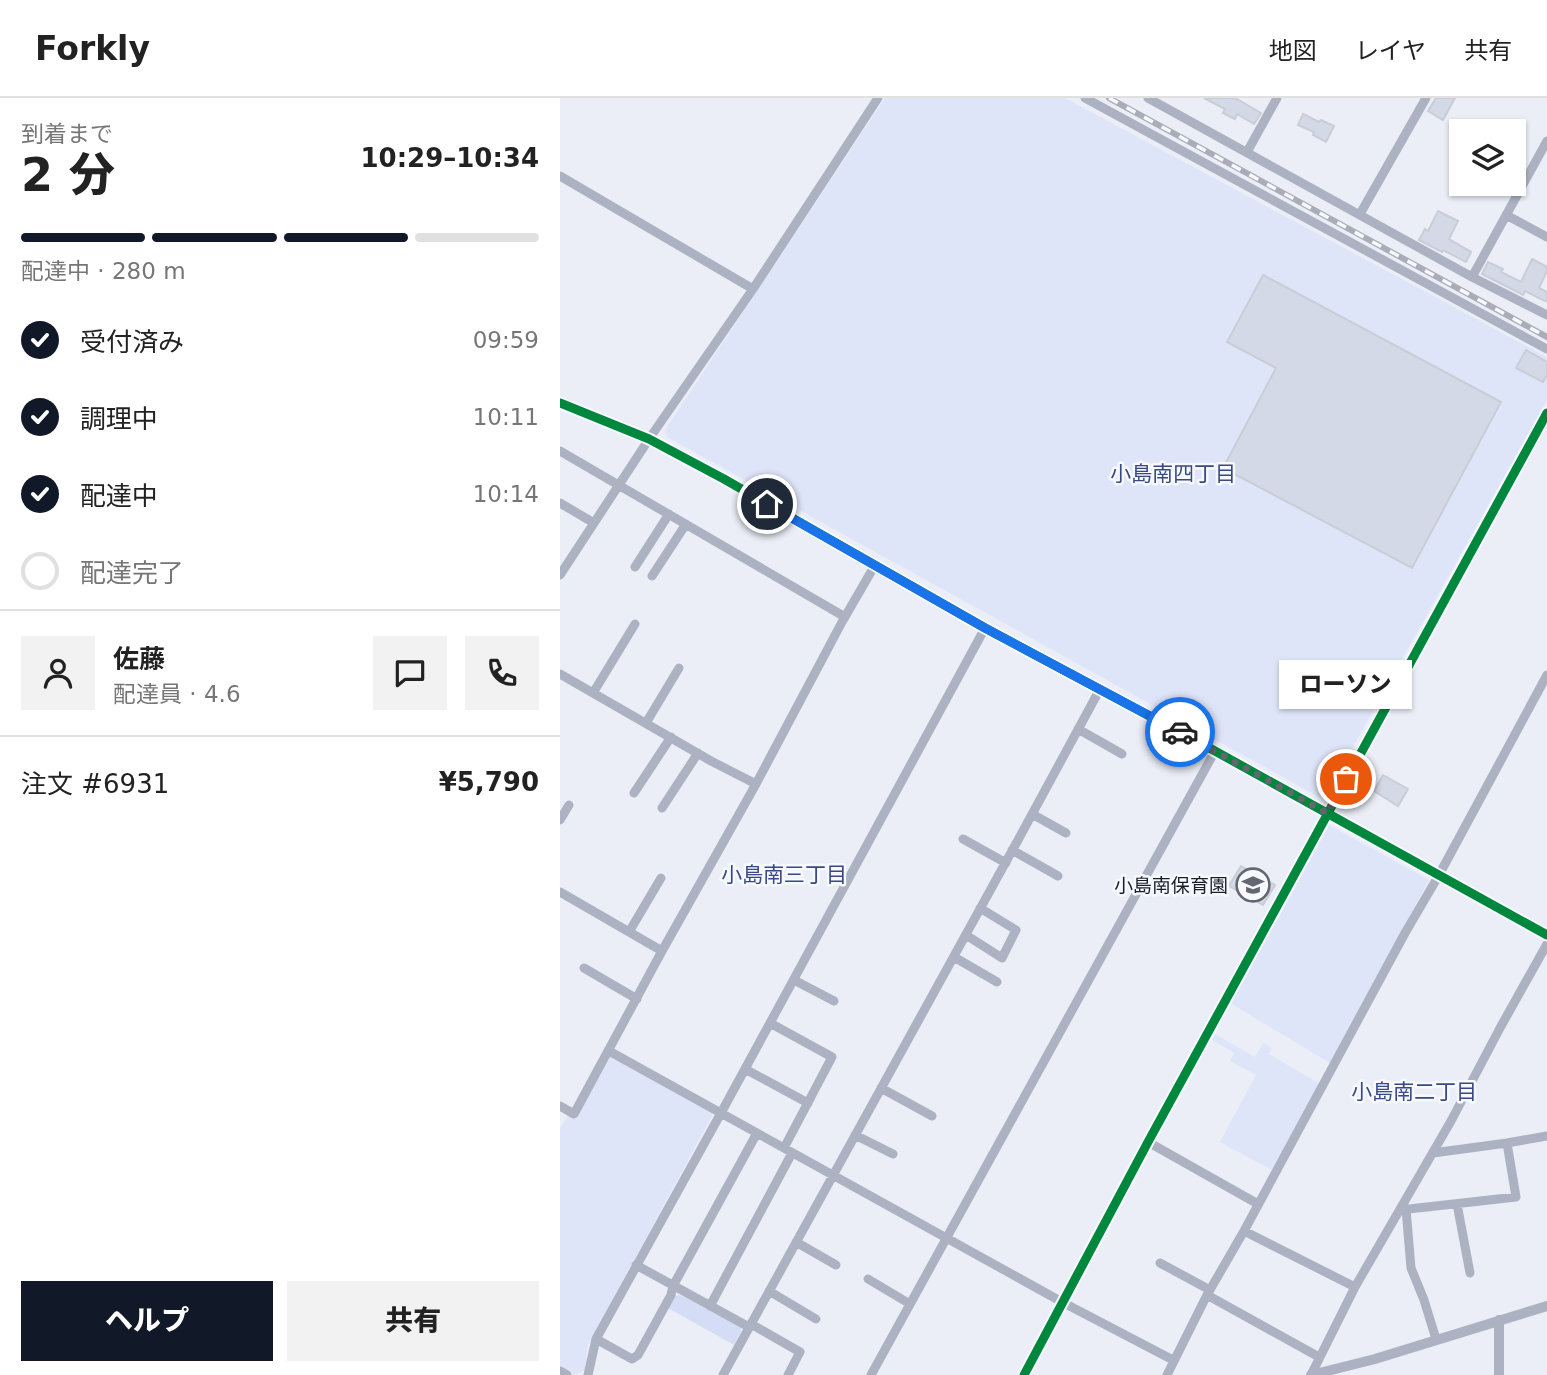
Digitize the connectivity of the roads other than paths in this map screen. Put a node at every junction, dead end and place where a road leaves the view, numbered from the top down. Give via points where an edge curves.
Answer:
1 (878, 98) edge
2 (1085, 98) edge
3 (1148, 98) edge
4 (1277, 98) edge
5 (1426, 98) edge
6 (1547, 141) edge
7 (1247, 152) junction
8 (560, 176) edge
9 (1360, 214) junction
10 (1506, 215) junction
11 (1547, 237) edge
12 (1472, 277) junction
13 (753, 289) junction
14 (1547, 315) edge
15 (1547, 349) edge
16 (560, 403) edge
17 (1547, 413) edge
18 (649, 439) junction
19 (560, 451) edge
20 (619, 485) junction
21 (560, 503) edge
22 (669, 514) junction
23 (594, 523) junction
24 (686, 524) junction
25 (564, 561) edge
26 (875, 565) junction
27 (635, 567) dead end
28 (560, 575) edge
29 (652, 576) dead end
30 (845, 617) junction
31 (635, 624) dead end
32 (985, 628) junction
33 (679, 668) dead end
34 (560, 674) edge
35 (1547, 674) edge
36 (1100, 689) junction
37 (593, 693) junction
38 (646, 723) junction
39 (1078, 729) junction
40 (671, 737) junction
41 (1215, 751) junction
42 (698, 753) junction
43 (1122, 754) dead end
44 (756, 784) junction
45 (634, 793) dead end
46 (569, 805) dead end
47 (662, 808) dead end
48 (1327, 813) junction
49 (1032, 814) junction
50 (560, 820) edge
51 (1066, 833) dead end
52 (963, 839) dead end
53 (1012, 850) junction
54 (1006, 863) junction
55 (1439, 875) junction
56 (1058, 876) dead end
57 (661, 878) dead end
58 (560, 892) edge
59 (981, 908) junction
60 (629, 932) junction
61 (966, 935) junction
62 (1547, 935) edge
63 (1547, 944) edge
64 (662, 951) junction
65 (954, 957) junction
66 (584, 968) dead end
67 (794, 980) junction
68 (997, 982) dead end
69 (637, 999) junction
70 (834, 1001) dead end
71 (770, 1023) junction
72 (609, 1051) junction
73 (745, 1069) junction
74 (881, 1088) junction
75 (808, 1103) junction
76 (560, 1106) edge
77 (721, 1113) junction
78 (932, 1116) dead end
79 (757, 1133) junction
80 (855, 1135) junction
81 (1547, 1136) edge
82 (1148, 1142) junction
83 (1507, 1143) junction
84 (788, 1150) junction
85 (1433, 1153) junction
86 (893, 1154) dead end
87 (832, 1175) junction
88 (1258, 1204) junction
89 (1457, 1204) junction
90 (1403, 1209) junction
91 (1244, 1231) junction
92 (946, 1237) junction
93 (796, 1242) junction
94 (1160, 1264) dead end
95 (636, 1265) junction
96 (836, 1265) dead end
97 (1470, 1273) dead end
98 (868, 1279) dead end
99 (673, 1286) junction
100 (1355, 1287) junction
101 (769, 1291) junction
102 (1209, 1293) junction
103 (1062, 1302) junction
104 (910, 1304) junction
105 (710, 1306) junction
106 (1547, 1306) edge
107 (816, 1319) dead end
108 (1499, 1321) junction
109 (750, 1326) junction
110 (596, 1339) junction
111 (1436, 1339) junction
112 (1319, 1357) junction
113 (1173, 1360) junction
114 (560, 1371) edge
115 (567, 1375) edge
116 (588, 1375) edge
117 (723, 1375) edge
118 (788, 1375) edge
119 (872, 1375) edge
120 (1024, 1375) edge
121 (1167, 1375) edge
122 (1311, 1375) edge
123 (1499, 1375) edge

1 - 13 street
2 - 15 street
3 - 7 street
4 - 7 street
5 - 9 street
6 - 10 street
7 - 9 street
8 - 13 street
9 - 12 street
10 - 11 street
10 - 12 street
12 - 14 street
13 - 18 street
16 - 18 street
17 - 48 street
18 - 20 street
18 - 26 street
19 - 20 street
20 - 22 street
20 - 23 street
21 - 23 street
22 - 24 street
22 - 27 street
23 - 25 street
24 - 29 street
24 - 30 street
25 - 28 street
26 - 30 street
26 - 32 street
30 - 44 street
31 - 37 street
32 - 36 street
32 - 67 street
33 - 38 street
34 - 37 street
35 - 55 street
36 - 39 street
36 - 41 street
37 - 38 street
38 - 40 street
39 - 43 street
39 - 49 street
40 - 42 street
40 - 45 street
41 - 48 street
41 - 92 street
42 - 44 street
42 - 47 street
44 - 64 street
46 - 50 street
48 - 55 street
48 - 82 street
49 - 51 street
49 - 53 street
52 - 54 street
53 - 54 street
53 - 56 street
54 - 59 street
55 - 62 street
55 - 88 street
57 - 60 street
58 - 60 street
59 - 61 street
59 - 61 street via 1016,930 1002,958
60 - 64 street
61 - 65 street
63 - 85 street
64 - 69 street
65 - 68 street
65 - 74 street
66 - 69 street
67 - 70 street
67 - 71 street
69 - 72 street
71 - 73 street
71 - 75 street via 832,1058
72 - 76 street via 575,1114
72 - 77 street
73 - 75 street
73 - 77 street
74 - 78 street
74 - 80 street
75 - 84 street
77 - 79 street
77 - 95 street
79 - 84 street
79 - 99 street
80 - 86 street
80 - 87 street
81 - 83 street
82 - 88 street
82 - 103 street
83 - 85 street
83 - 89 street via 1516,1197
84 - 87 street
84 - 105 street
85 - 90 street
87 - 92 street
87 - 93 street
88 - 91 street
89 - 90 street
89 - 97 street
90 - 100 street
90 - 111 street via 1410,1268
91 - 100 street
91 - 102 street
92 - 103 street
92 - 104 street
93 - 96 street
93 - 101 street
94 - 102 street
95 - 99 street
95 - 110 street
98 - 104 street
99 - 105 street
99 - 110 street via 638,1355 632,1359
100 - 112 street
101 - 107 street
101 - 109 street
102 - 112 street
102 - 113 street
103 - 113 street
103 - 120 street
104 - 119 street
105 - 109 street
106 - 108 street
108 - 111 street
108 - 123 street
109 - 117 street
109 - 118 street via 800,1352
110 - 116 street
111 - 122 street
112 - 122 street
113 - 121 street
114 - 115 street

